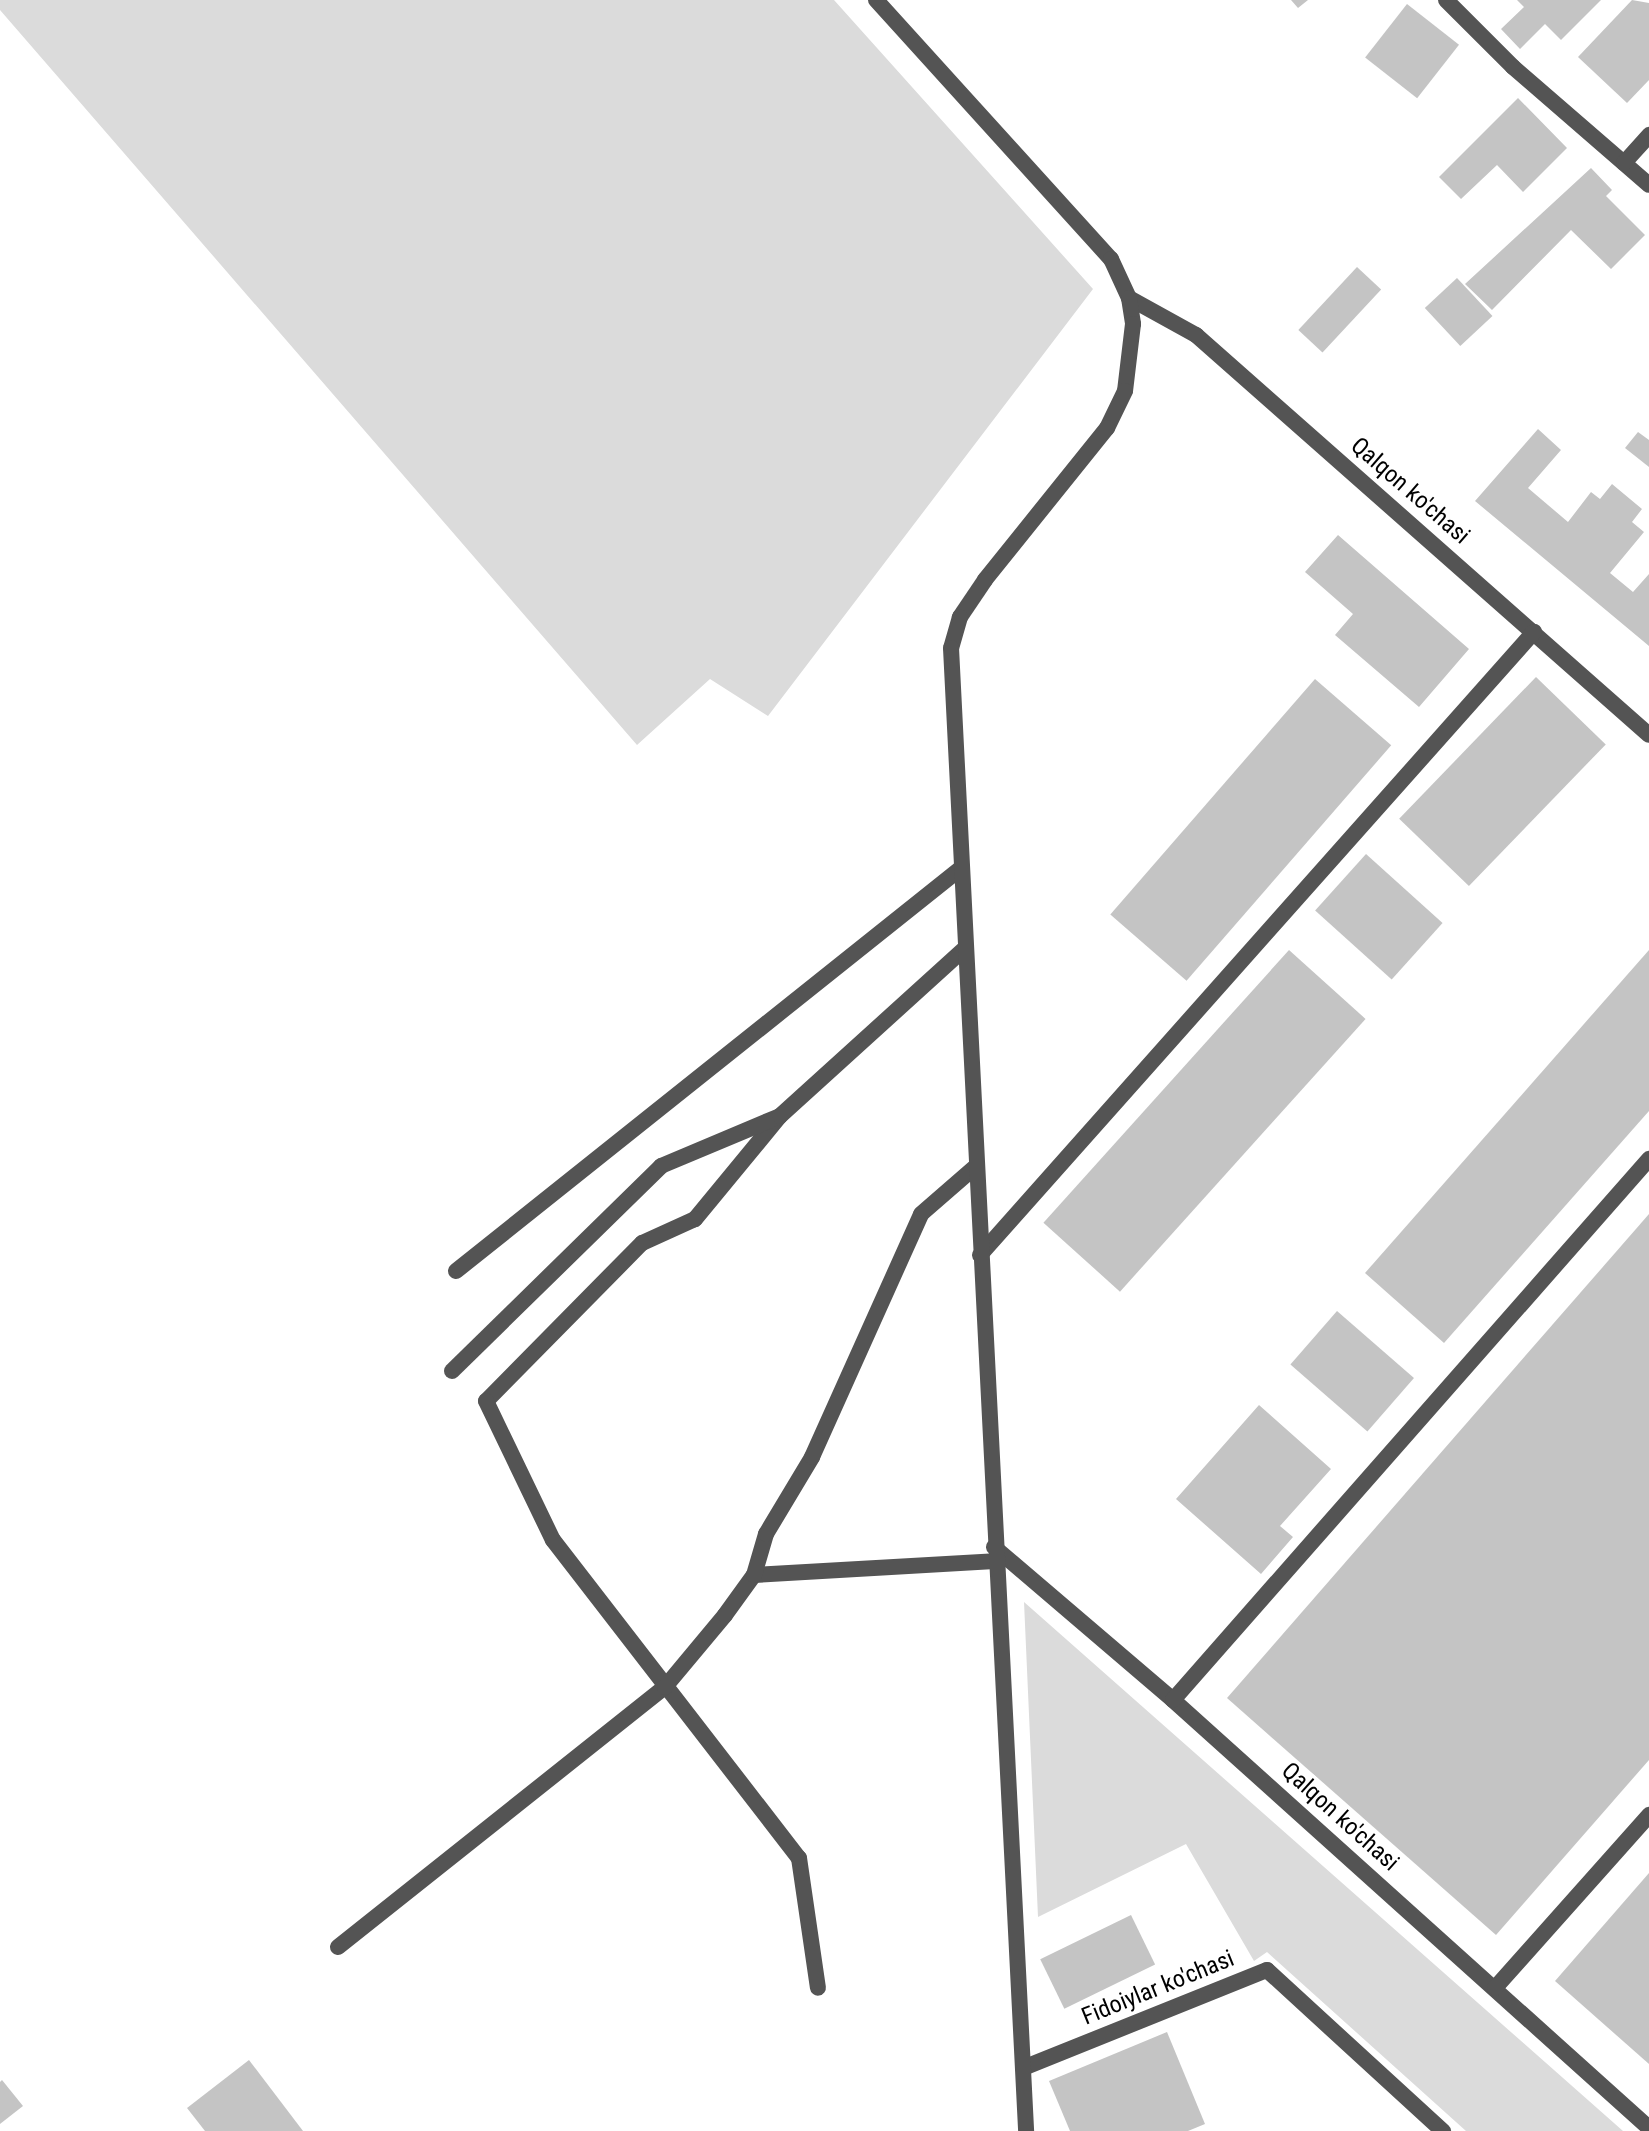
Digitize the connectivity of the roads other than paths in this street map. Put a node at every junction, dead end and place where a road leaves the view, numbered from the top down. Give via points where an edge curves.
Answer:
1 (876, 0) edge
2 (1446, 0) edge
3 (1649, 135) edge
4 (1624, 163) junction
5 (1649, 185) edge
6 (1129, 298) junction
7 (1534, 632) junction
8 (1649, 735) edge
9 (960, 869) junction
10 (964, 949) junction
11 (780, 1116) junction
12 (1649, 1159) edge
13 (975, 1167) junction
14 (980, 1255) junction
15 (456, 1271) dead end
16 (452, 1371) dead end
17 (994, 1554) junction
18 (754, 1575) junction
19 (665, 1687) junction
20 (1173, 1700) junction
21 (1649, 1815) edge
22 (338, 1947) dead end
23 (818, 1988) dead end
24 (1495, 1988) junction
25 (1023, 2068) junction
26 (1649, 2128) edge
27 (1026, 2131) edge
28 (1443, 2131) edge

1 - 6 street via 1111,259
2 - 4 street via 1513,67
3 - 4 street
4 - 5 street
6 - 7 street, Qalqon ko'chasi via 1196,335
6 - 9 street via 1133,352 1125,391 1107,428 960,617 951,648 951,688
7 - 8 street, Qalqon ko'chasi
7 - 14 street
9 - 10 street
9 - 15 street
10 - 11 street
10 - 13 street
11 - 16 street via 661,1166
11 - 19 street via 695,1219 642,1243 486,1401 553,1540
12 - 20 street
13 - 14 street
13 - 18 street via 921,1214 812,1457 766,1534
14 - 17 street
17 - 18 street
17 - 20 street, Qalqon ko'chasi
17 - 25 street
18 - 19 street
19 - 22 street
19 - 23 street via 799,1858
20 - 24 street, Qalqon ko'chasi
21 - 24 street
24 - 26 street, Qalqon ko'chasi
25 - 27 street
25 - 28 street, Fidoiylar ko'chasi via 1267,1970

